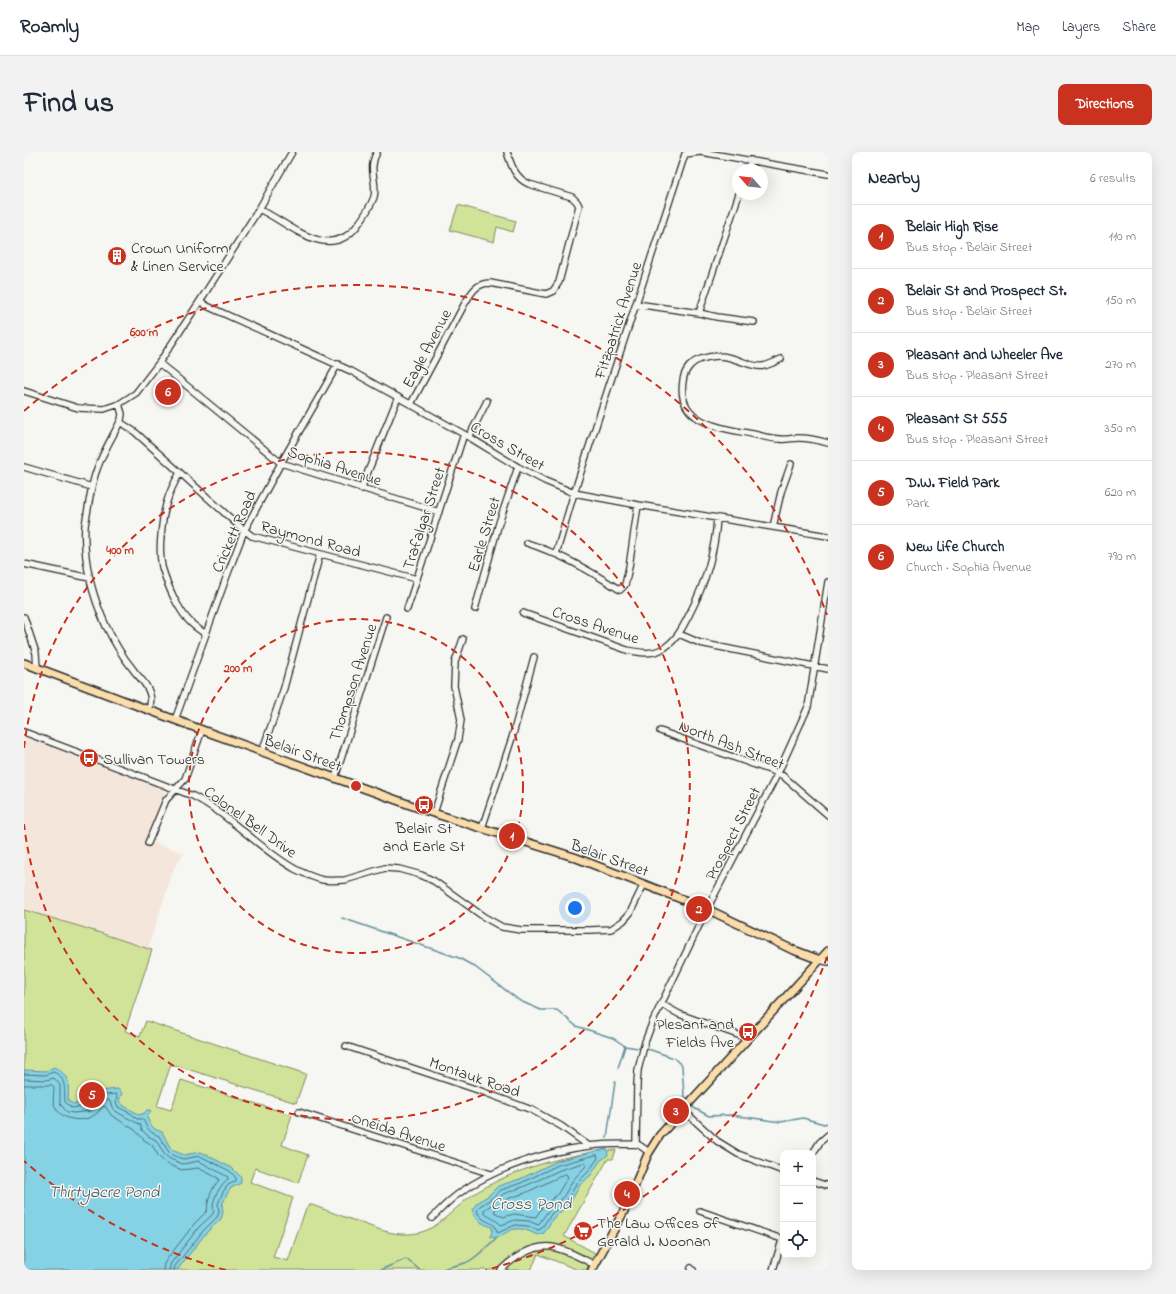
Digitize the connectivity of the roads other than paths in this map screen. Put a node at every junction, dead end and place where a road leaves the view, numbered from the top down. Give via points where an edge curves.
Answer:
1 (292, 152) edge
2 (377, 152) edge
3 (507, 152) edge
4 (701, 152) edge
5 (751, 160) junction
6 (749, 164) edge
7 (828, 174) edge
8 (737, 200) edge
9 (259, 209) junction
10 (200, 301) junction
11 (636, 304) junction
12 (699, 313) junction
13 (754, 322) dead end
14 (781, 360) dead end
15 (159, 363) junction
16 (338, 364) junction
17 (24, 391) edge
18 (398, 397) junction
19 (487, 401) dead end
20 (119, 404) junction
21 (411, 404) junction
22 (120, 422) junction
23 (466, 436) junction
24 (828, 442) edge
25 (281, 463) junction
26 (791, 464) dead end
27 (518, 467) junction
28 (24, 468) edge
29 (180, 473) junction
30 (92, 487) junction
31 (361, 489) junction
32 (574, 493) junction
33 (638, 505) junction
34 (439, 512) junction
35 (717, 518) junction
36 (773, 527) junction
37 (244, 531) junction
38 (828, 536) edge
39 (527, 543) dead end
40 (320, 554) junction
41 (556, 554) junction
42 (24, 564) edge
43 (90, 578) junction
44 (417, 579) junction
45 (828, 582) edge
46 (407, 609) dead end
47 (475, 609) dead end
48 (523, 613) dead end
49 (24, 617) edge
50 (386, 617) dead end
51 (206, 634) junction
52 (679, 634) junction
53 (463, 639) dead end
54 (534, 657) dead end
55 (24, 663) edge
56 (814, 667) junction
57 (37, 668) junction
58 (828, 669) edge
59 (149, 710) junction
60 (175, 720) junction
61 (202, 730) junction
62 (660, 731) dead end
63 (24, 732) edge
64 (262, 752) junction
65 (778, 773) junction
66 (334, 778) junction
67 (176, 788) junction
68 (434, 813) junction
69 (828, 815) edge
70 (482, 828) junction
71 (148, 843) dead end
72 (644, 884) junction
73 (707, 909) junction
74 (828, 951) edge
75 (820, 960) junction
76 (828, 962) edge
77 (661, 1004) junction
78 (746, 1040) junction
79 (346, 1046) dead end
80 (684, 1108) junction
81 (299, 1112) dead end
82 (828, 1135) edge
83 (636, 1144) junction
84 (589, 1146) junction
85 (815, 1150) edge
86 (649, 1152) junction
87 (780, 1170) edge
88 (491, 1174) junction
89 (816, 1183) edge
90 (828, 1186) edge
91 (700, 1211) dead end
92 (432, 1218) dead end
93 (780, 1237) edge
94 (780, 1248) edge
95 (593, 1268) edge
96 (501, 1270) edge
97 (773, 1270) edge

1 - 9 street
2 - 9 street via 372,167 374,197 365,216 351,233 336,242 318,241
3 - 21 street, Eagle Avenue via 514,172 523,181 572,197 579,206 560,279 555,288 546,294 490,283 474,289
4 - 5 street
4 - 11 street, Fitzpatrick Avenue via 685,154
5 - 6 street
5 - 7 street
8 - 12 street
9 - 10 street
10 - 15 street
10 - 16 street, Cross Street
11 - 12 street
11 - 32 street, Fitzpatrick Avenue
12 - 13 street
14 - 24 street via 762,366 716,356 692,363 684,376 682,389 688,410 712,426 728,430 780,439 799,438
15 - 20 street via 136,393
15 - 25 street, Sophia Avenue
16 - 18 street, Cross Street
16 - 25 street, Crickett Road
17 - 20 street via 78,408 104,409
18 - 21 street, Cross Street
18 - 31 street
19 - 23 street, Trafalgar Street
20 - 22 street via 122,414
21 - 23 street, Cross Street
22 - 29 street, Raymond Road via 135,432
22 - 30 street via 96,470
23 - 27 street, Cross Street
23 - 34 street, Trafalgar Street
25 - 31 street, Sophia Avenue
25 - 37 street, Crickett Road
26 - 36 street
27 - 32 street, Cross Street
27 - 47 street, Earle Street
28 - 30 street
29 - 37 street, Raymond Road
29 - 51 street via 173,484 163,514 160,548 162,566 179,608 192,625
30 - 43 street via 85,525 85,554
31 - 34 street, Sophia Avenue
32 - 33 street, Cross Street
32 - 41 street, Fitzpatrick Avenue
33 - 35 street, Cross Street
33 - 41 street via 629,567 625,585 620,590
34 - 44 street, Trafalgar Street
35 - 36 street, Cross Street
35 - 52 street, Cross Avenue via 705,580
36 - 38 street, Cross Street
37 - 40 street, Raymond Road via 255,538
37 - 51 street, Crickett Road
39 - 41 street
40 - 44 street, Raymond Road
40 - 64 street via 284,688
42 - 43 street
43 - 59 street via 107,627 131,668 149,690
44 - 46 street, Trafalgar Street
45 - 56 street, Prospect Street
48 - 52 street, Cross Avenue via 627,650 644,653 658,651
49 - 57 street via 36,653
50 - 66 street, Thompson Avenue
51 - 60 street, Crickett Road
52 - 56 street via 700,643
53 - 68 street via 455,662 454,686 461,720 458,738
54 - 70 street via 512,738
55 - 57 main road, Belair Street
56 - 58 street
56 - 65 street, Prospect Street via 808,707
57 - 59 main road, Belair Street
59 - 60 main road, Belair Street
60 - 61 main road, Belair Street
61 - 64 main road, Belair Street
61 - 67 street via 185,779
62 - 65 street, North Ash Street
63 - 67 street, Colonel Bell Drive
64 - 66 main road, Belair Street
65 - 69 street, North Ash Street
65 - 73 street, Prospect Street
66 - 68 main road, Belair Street
67 - 71 street via 166,800
67 - 72 street, Colonel Bell Drive via 210,806 272,855 303,873 323,880 345,880 385,868 399,869 434,881 502,927 520,930 611,929 623,922 630,913
68 - 70 main road, Belair Street
70 - 72 main road, Belair Street via 574,857
72 - 73 main road, Belair Street
73 - 75 main road, Belair Street
73 - 77 street, Prospect Street
74 - 75 main road
75 - 76 street
75 - 78 main road
77 - 78 street via 679,1014
77 - 83 street, Prospect Street via 643,1049 637,1084
78 - 80 main road
79 - 84 street, Montauk Road via 532,1110
80 - 86 main road
80 - 87 street via 717,1141 738,1154
81 - 88 street, Oneida Avenue
82 - 85 street
83 - 84 street
83 - 86 street
84 - 88 street via 535,1158
86 - 95 main road via 624,1212
88 - 92 street via 459,1193
89 - 90 street
91 - 93 street
94 - 97 street
95 - 96 street via 563,1251 544,1247 516,1257

